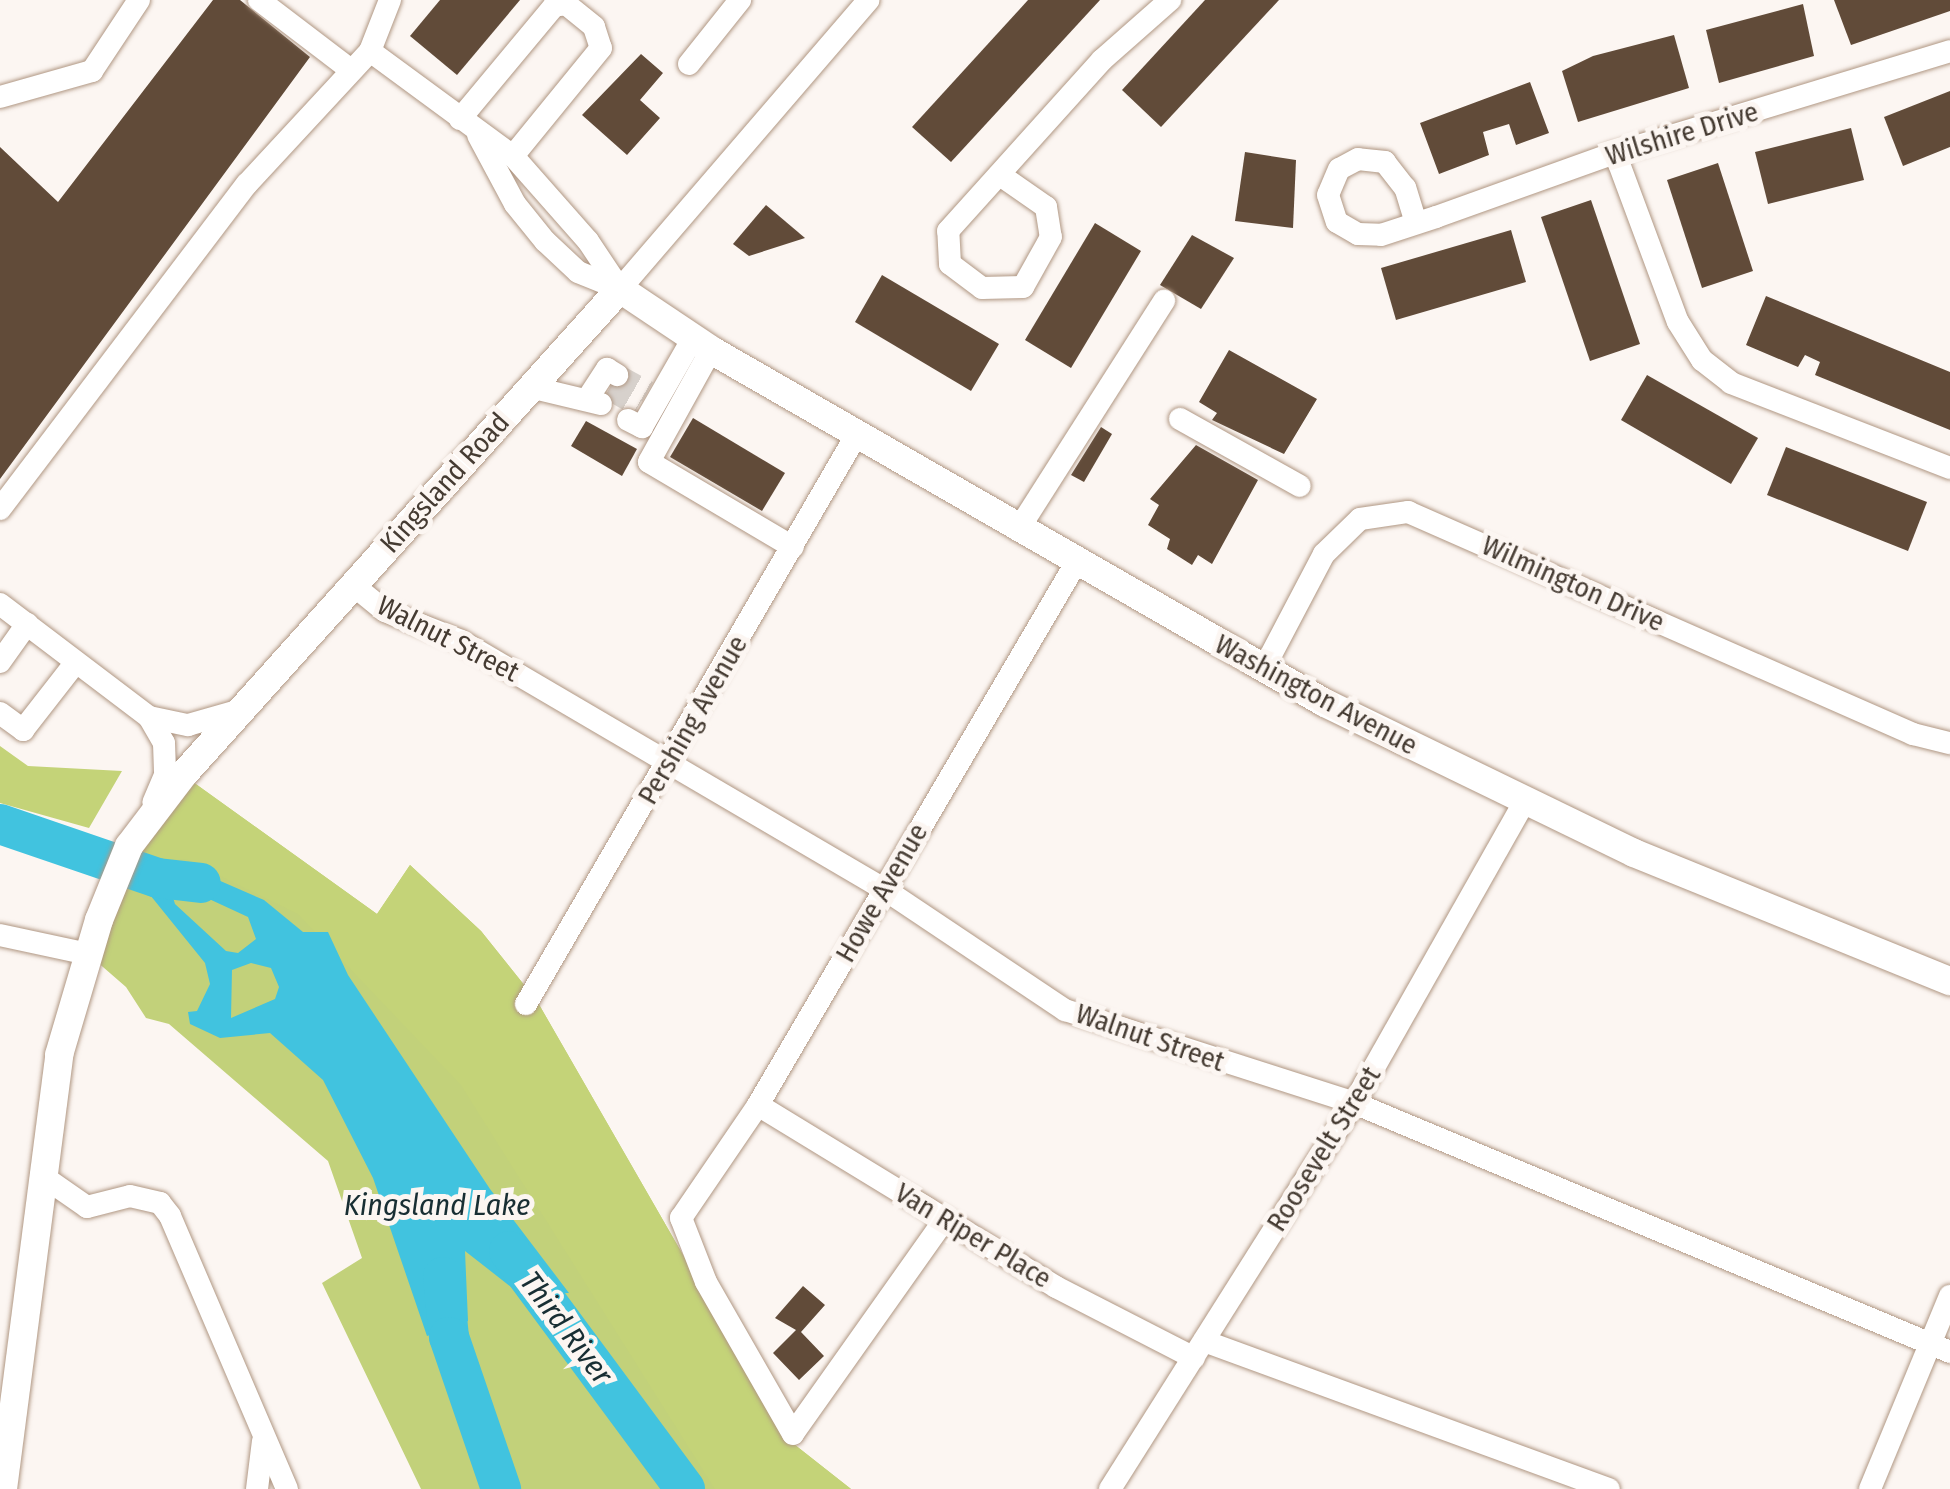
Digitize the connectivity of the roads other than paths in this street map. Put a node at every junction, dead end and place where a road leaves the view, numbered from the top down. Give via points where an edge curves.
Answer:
1 (139, 0) edge
2 (259, 0) edge
3 (390, 0) edge
4 (740, 0) edge
5 (870, 0) edge
6 (1170, 0) edge
7 (370, 51) junction
8 (1950, 51) edge
9 (688, 64) dead end
10 (351, 70) junction
11 (0, 98) edge
12 (468, 125) junction
13 (1615, 153) junction
14 (513, 156) junction
15 (1000, 175) junction
16 (1416, 224) dead end
17 (620, 289) junction
18 (1164, 301) dead end
19 (702, 344) junction
20 (530, 387) junction
21 (603, 390) tunnel mouth
22 (645, 406) dead end
23 (1180, 420) dead end
24 (858, 434) junction
25 (1950, 468) edge
26 (1300, 486) dead end
27 (0, 509) edge
28 (1018, 530) junction
29 (793, 546) junction
30 (1076, 563) junction
31 (354, 585) junction
32 (0, 604) edge
33 (27, 624) junction
34 (0, 662) edge
35 (76, 662) junction
36 (1263, 670) junction
37 (240, 710) junction
38 (0, 714) edge
39 (150, 717) junction
40 (1950, 742) edge
41 (669, 764) junction
42 (1525, 801) junction
43 (148, 815) junction
44 (884, 889) junction
45 (0, 935) edge
46 (88, 954) junction
47 (1950, 981) edge
48 (526, 1004) dead end
49 (1354, 1103) junction
50 (758, 1105) junction
51 (40, 1175) junction
52 (945, 1219) junction
53 (1950, 1296) edge
54 (1940, 1348) edge
55 (1199, 1350) junction
56 (263, 1441) junction
57 (4, 1489) edge
58 (258, 1489) edge
59 (286, 1489) edge
60 (1110, 1489) edge
61 (1609, 1489) edge
62 (1870, 1489) edge

1 - 11 street via 92,72
2 - 10 street
3 - 7 street
4 - 9 street
5 - 17 street, Kingsland Road
6 - 15 street via 1102,60
7 - 10 street
7 - 12 street
8 - 13 street, Wilshire Drive
10 - 27 street via 247,184
12 - 14 street
12 - 14 street via 554,6 566,4 594,27 602,48
12 - 17 street via 545,240 578,272
13 - 16 street, Wilshire Drive
13 - 25 street via 1678,322 1702,360 1731,383
14 - 17 street
15 - 15 street via 1046,207 1051,237 1023,287 982,288 950,264 948,231
17 - 19 main road
17 - 20 main road, Kingsland Road
18 - 28 street
19 - 22 street
19 - 24 main road, Washington Avenue
19 - 29 street via 649,462
20 - 21 street
20 - 31 main road, Kingsland Road
23 - 26 street
24 - 28 main road, Washington Avenue
24 - 29 street, Pershing Avenue
28 - 30 main road, Washington Avenue
29 - 41 street, Pershing Avenue
30 - 36 main road, Washington Avenue
30 - 44 street, Howe Avenue
31 - 37 main road, Kingsland Road
31 - 41 street, Walnut Street via 396,616 461,641
32 - 33 street
33 - 34 street
33 - 35 street
35 - 38 street via 23,730
35 - 39 street
36 - 40 street, Wilmington Drive via 1324,554 1360,519 1408,512 1913,734
36 - 42 main road, Washington Avenue
37 - 39 street via 188,725
37 - 43 main road, Kingsland Road
39 - 43 street via 164,743 165,775
41 - 44 street, Walnut Street
41 - 48 street, Pershing Avenue
42 - 47 main road, Washington Avenue via 1792,921
42 - 49 street, Roosevelt Street
43 - 46 main road, Kingsland Road via 114,877
44 - 49 street, Walnut Street via 1065,1010
44 - 50 street, Howe Avenue
45 - 46 street
46 - 51 main road, Kingsland Road via 48,1114
49 - 54 street, Walnut Street
49 - 55 street, Roosevelt Street
50 - 52 street, Van Riper Place
50 - 52 street, Howe Avenue via 681,1218 706,1282 793,1434
51 - 56 street via 86,1207 130,1196 160,1203
51 - 57 main road, Kingsland Road
52 - 55 street, Van Riper Place
53 - 54 street
54 - 62 street
55 - 60 street, Roosevelt Street
55 - 61 street, Van Riper Place
56 - 58 street
56 - 59 street

